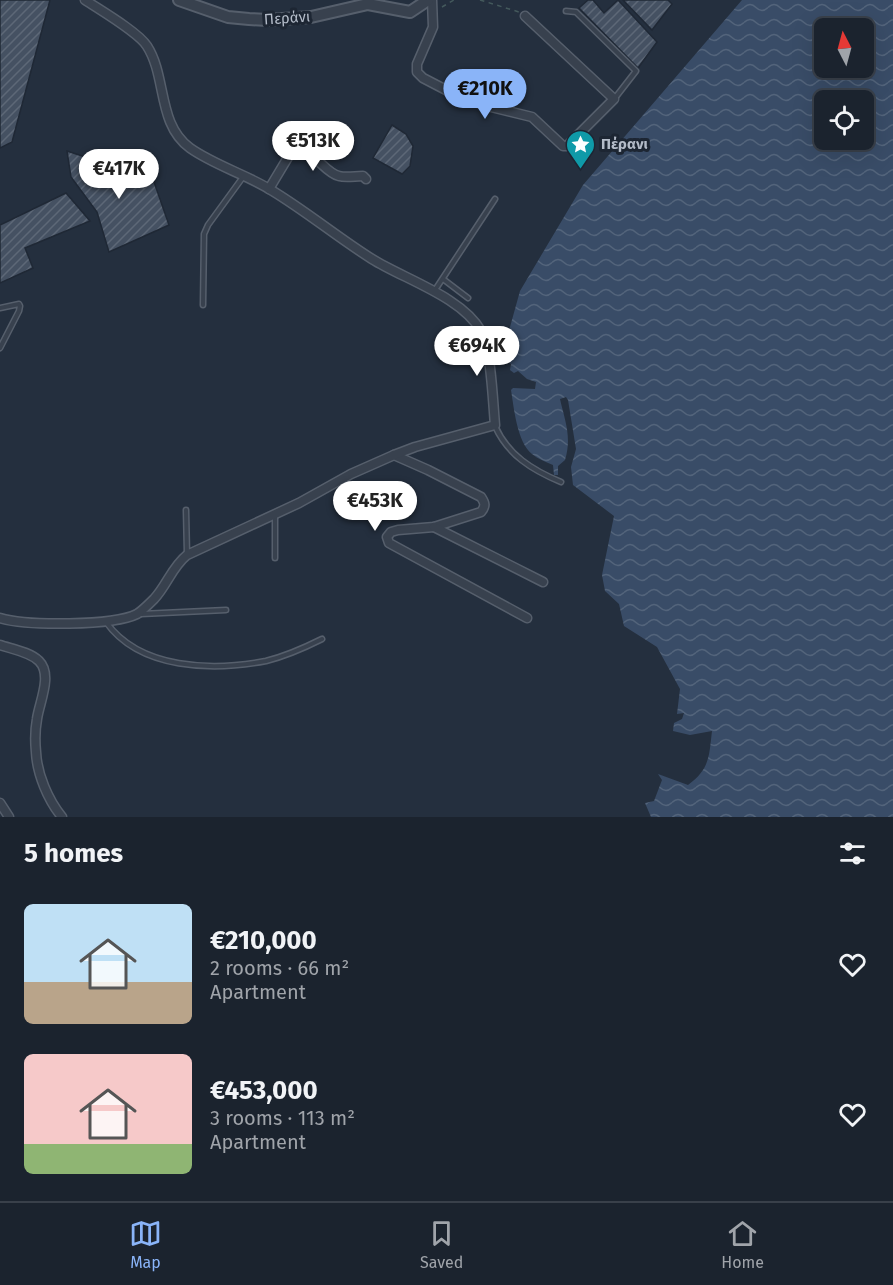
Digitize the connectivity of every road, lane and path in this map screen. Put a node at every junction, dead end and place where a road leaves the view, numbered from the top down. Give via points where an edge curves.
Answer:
1 (85, 0) edge
2 (179, 0) edge
3 (428, 0) edge
4 (432, 0) edge
5 (454, 0) edge
6 (480, 0) edge
7 (566, 10) dead end
8 (434, 13) junction
9 (525, 16) joint
10 (614, 99) junction
11 (244, 176) junction
12 (366, 179) dead end
13 (269, 189) junction
14 (495, 199) dead end
15 (443, 279) junction
16 (435, 291) junction
17 (468, 298) dead end
18 (203, 306) dead end
19 (0, 309) edge
20 (0, 348) edge
21 (495, 425) junction
22 (394, 455) junction
23 (561, 482) dead end
24 (186, 510) dead end
25 (275, 514) junction
26 (434, 526) junction
27 (187, 555) junction
28 (275, 558) dead end
29 (543, 582) dead end
30 (226, 610) dead end
31 (137, 614) junction
32 (0, 618) edge
33 (526, 618) dead end
34 (106, 621) junction
35 (322, 639) dead end
36 (0, 645) edge
37 (0, 804) edge
38 (9, 817) edge
39 (62, 817) edge

1 - 11 street via 145,43 156,63 174,132 189,148
2 - 3 street, Περάνι via 228,17 268,20 311,17 368,4 410,12
4 - 8 street
5 - 8 path
6 - 9 path
7 - 10 lane via 576,12 636,71
8 - 10 street via 417,72 448,92 492,108 528,115 563,146
9 - 10 street
11 - 13 street
11 - 18 lane via 204,234
12 - 13 street via 335,174 318,159 296,151 290,154
13 - 16 street via 372,259
14 - 15 lane
15 - 16 lane
15 - 17 lane
16 - 21 street via 471,317 483,335
19 - 20 lane via 20,306
21 - 22 street
21 - 23 lane via 511,452
22 - 25 street
22 - 26 street via 481,497 484,502 481,512
24 - 27 lane
25 - 27 street
25 - 28 lane
26 - 29 street
26 - 33 street via 398,530 387,537 389,543
27 - 31 street via 178,562 155,598
30 - 31 lane
31 - 34 street
32 - 34 street via 44,624
34 - 35 lane via 127,643 175,663 220,666 267,660
36 - 39 street via 30,656 45,670 36,720 36,754 42,780
37 - 38 street

